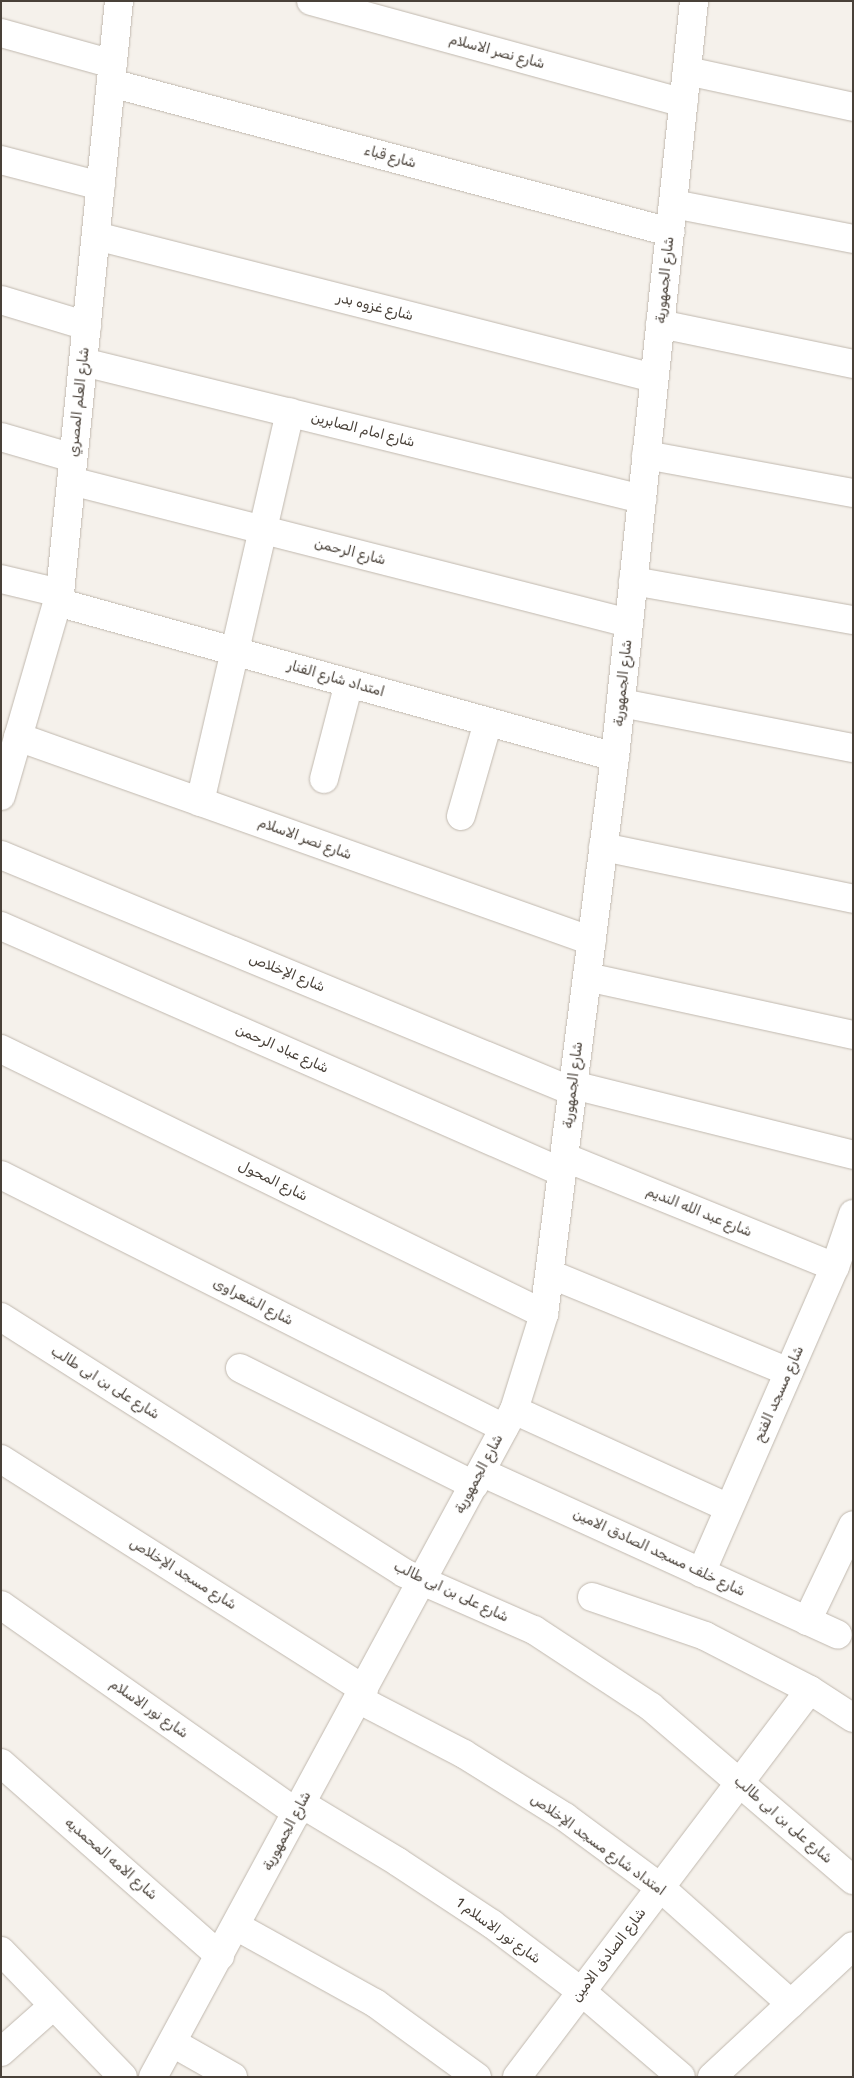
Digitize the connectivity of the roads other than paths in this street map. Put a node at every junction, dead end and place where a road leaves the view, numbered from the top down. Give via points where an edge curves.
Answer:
1 (119, 1) edge
2 (311, 1) edge
3 (694, 1) edge
4 (1, 34) edge
5 (687, 71) junction
6 (112, 74) junction
7 (683, 103) junction
8 (853, 107) edge
9 (1, 160) edge
10 (101, 186) junction
11 (673, 204) junction
12 (670, 232) junction
13 (96, 236) junction
14 (853, 239) edge
15 (1, 300) edge
16 (660, 324) junction
17 (87, 326) junction
18 (83, 362) junction
19 (853, 364) edge
20 (654, 378) junction
21 (290, 412) junction
22 (1, 436) edge
23 (646, 455) junction
24 (72, 470) junction
25 (853, 493) edge
26 (642, 499) junction
27 (263, 530) junction
28 (1, 578) edge
29 (633, 581) junction
30 (59, 598) junction
31 (853, 620) edge
32 (629, 623) junction
33 (235, 651) junction
34 (349, 683) junction
35 (620, 703) junction
36 (488, 722) junction
37 (12, 739) edge
38 (853, 748) edge
39 (615, 757) junction
40 (324, 780) dead end
41 (1, 796) edge
42 (200, 802) junction
43 (461, 816) dead end
44 (603, 847) junction
45 (1, 855) edge
46 (853, 899) edge
47 (1, 926) edge
48 (592, 941) junction
49 (587, 977) junction
50 (853, 1035) edge
51 (1, 1049) edge
52 (573, 1088) junction
53 (853, 1155) edge
54 (563, 1164) junction
55 (1, 1175) edge
56 (853, 1214) edge
57 (834, 1267) junction
58 (550, 1274) junction
59 (544, 1314) junction
60 (1, 1317) edge
61 (240, 1368) dead end
62 (789, 1372) junction
63 (509, 1419) junction
64 (1, 1459) edge
65 (477, 1478) junction
66 (729, 1508) junction
67 (853, 1525) edge
68 (701, 1573) junction
69 (422, 1580) junction
70 (592, 1597) dead end
71 (1, 1605) edge
72 (807, 1621) junction
73 (838, 1635) dead end
74 (810, 1690) junction
75 (361, 1694) junction
76 (853, 1718) edge
77 (1, 1762) edge
78 (740, 1783) junction
79 (300, 1809) junction
80 (853, 1880) edge
81 (661, 1888) junction
82 (236, 1926) junction
83 (853, 1946) edge
84 (1, 1952) edge
85 (220, 1956) junction
86 (582, 1992) junction
87 (792, 2004) junction
88 (54, 2006) junction
89 (173, 2043) junction
90 (1, 2052) edge
91 (122, 2077) edge
92 (152, 2077) edge
93 (233, 2077) edge
94 (477, 2077) edge
95 (517, 2077) edge
96 (681, 2077) edge
97 (712, 2077) edge

1 - 6 street, شارع العلم المصري
2 - 7 street, شارع نصر الاسلام
3 - 5 street, شارع الجمهورية
4 - 6 street, شارع قباء
5 - 7 street, شارع الجمهورية
5 - 8 street
6 - 10 street, شارع العلم المصري
6 - 12 street, شارع قباء
7 - 11 street, شارع الجمهورية
9 - 10 street
10 - 13 street, شارع العلم المصري
11 - 12 street, شارع الجمهورية
11 - 14 street
12 - 16 street, شارع الجمهورية
13 - 17 street, شارع العلم المصري
13 - 20 street, شارع غزوه بدر
15 - 17 street
16 - 19 street
16 - 20 street, شارع الجمهورية
17 - 18 street, شارع العلم المصري
18 - 21 street, شارع امام الصابرين
18 - 24 street, شارع العلم المصري
20 - 23 street, شارع الجمهورية
21 - 26 street, شارع امام الصابرين
21 - 27 street
22 - 24 street, شارع الرحمن
23 - 25 street
23 - 26 street, شارع الجمهورية
24 - 27 street, شارع الرحمن
24 - 30 street, شارع العلم المصري
26 - 29 street, شارع الجمهورية
27 - 32 street, شارع الرحمن
27 - 33 street
28 - 30 street, امتداد شارع الفنار
29 - 31 street
29 - 32 street, شارع الجمهورية
30 - 33 street, امتداد شارع الفنار
30 - 37 street, شارع العلم المصري
32 - 35 street, شارع الجمهورية
33 - 34 street, امتداد شارع الفنار
33 - 42 street
34 - 36 street, امتداد شارع الفنار
34 - 40 street
35 - 38 street
35 - 39 street, شارع الجمهورية
36 - 39 street, امتداد شارع الفنار
36 - 43 street
37 - 41 street, شارع العلم المصري
37 - 42 street, شارع نصر الاسلام
39 - 44 street, شارع الجمهورية
42 - 48 street, شارع نصر الاسلام
44 - 46 street
44 - 48 street, شارع الجمهورية
45 - 52 street, شارع الإخلاص
47 - 54 street, شارع عباد الرحمن
48 - 49 street, شارع الجمهورية
49 - 50 street
49 - 52 street, شارع الجمهورية
51 - 59 street, شارع المحول
52 - 53 street, شارع الإخلاص
52 - 54 street, شارع الجمهورية
54 - 57 street, شارع عبد الله النديم
54 - 58 street, شارع الجمهورية
55 - 63 street, شارع الشعراوى
56 - 57 street, شارع مسجد الفتح
57 - 62 street, شارع مسجد الفتح
58 - 59 street, شارع الجمهورية
58 - 62 street
59 - 63 street, شارع الجمهورية
60 - 69 street, شارع على بن ابى طالب via 404,1573
61 - 65 street, شارع خلف مسجد الصادق الامين
62 - 66 street, شارع مسجد الفتح
63 - 65 street, شارع الجمهورية
63 - 66 street, شارع الشعراوى
64 - 75 street, شارع مسجد الإخلاص
65 - 68 street, شارع خلف مسجد الصادق الامين
65 - 69 street, شارع الجمهورية
66 - 68 street, شارع مسجد الفتح
67 - 72 street
68 - 72 street, شارع خلف مسجد الصادق الامين
69 - 75 street, شارع الجمهورية
69 - 78 street, شارع على بن ابى طالب via 534,1630 651,1707
70 - 74 street via 704,1636
71 - 79 street, شارع نور الاسلام
72 - 73 street, شارع خلف مسجد الصادق الامين
74 - 76 street
74 - 78 street, شارع الصادق الامين
75 - 79 street, شارع الجمهورية
75 - 81 street, امتداد شارع مسجد الإخلاص via 556,1812
77 - 85 street, شارع الامه المحمديه
78 - 80 street, شارع على بن ابى طالب
78 - 81 street, شارع الصادق الامين
79 - 82 street, شارع الجمهورية
79 - 86 street, شارع نور الاسلام 1 via 398,1862 476,1914
81 - 86 street, شارع الصادق الامين
81 - 87 street, امتداد شارع مسجد الإخلاص
82 - 85 street, شارع الجمهورية
82 - 94 street via 375,2003
83 - 87 street
84 - 88 street
85 - 89 street, شارع الجمهورية
86 - 95 street, شارع الصادق الامين
86 - 96 street, شارع نور الاسلام 1
87 - 97 street
88 - 90 street
88 - 91 street
89 - 92 street, شارع الجمهورية
89 - 93 street

